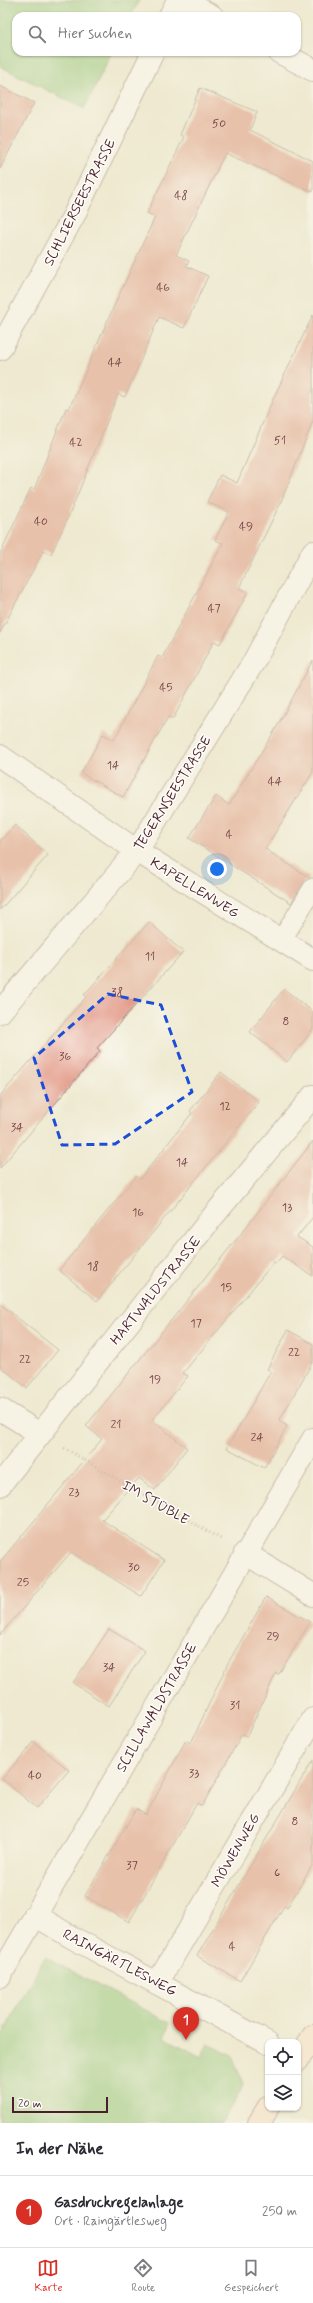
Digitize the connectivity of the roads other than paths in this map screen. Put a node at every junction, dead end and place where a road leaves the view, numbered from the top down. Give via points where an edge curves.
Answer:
1 (178, 0) edge
2 (182, 0) edge
3 (172, 12) edge
4 (204, 12) edge
5 (151, 56) edge
6 (287, 56) edge
7 (313, 70) edge
8 (0, 349) edge
9 (313, 552) edge
10 (0, 756) edge
11 (137, 851) junction
12 (313, 888) edge
13 (281, 941) junction
14 (313, 960) edge
15 (0, 1012) edge
16 (313, 1096) edge
17 (0, 1409) edge
18 (40, 1434) junction
19 (313, 1439) edge
20 (0, 1485) edge
21 (245, 1553) junction
22 (313, 1595) edge
23 (313, 1719) edge
24 (35, 1916) junction
25 (0, 1976) edge
26 (158, 1982) junction
27 (313, 2036) edge
28 (265, 2041) edge
29 (301, 2055) edge
30 (266, 2111) edge
31 (259, 2123) edge

1 - 3 street
2 - 4 street
5 - 8 street, SCHLIERSEESTRASSE via 73,217
6 - 7 street
9 - 11 street, TEGERNSEESTRASSE via 253,663
10 - 11 street, KAPELLENWEG
11 - 13 street, KAPELLENWEG
11 - 15 street, TEGERNSEESTRASSE
12 - 13 lane
13 - 14 street, KAPELLENWEG
16 - 18 street, HARTWALDSTRASSE via 210,1220
17 - 18 street
18 - 20 street, HARTWALDSTRASSE
19 - 21 street, SCILLAWALDSTRASSE
21 - 22 street
21 - 24 street, SCILLAWALDSTRASSE
23 - 26 street, MÖWENWEG
24 - 25 street, SCILLAWALDSTRASSE
24 - 26 street, RAINGÄRTLESWEG
26 - 28 street, RAINGÄRTLESWEG
27 - 29 main road
30 - 31 main road

